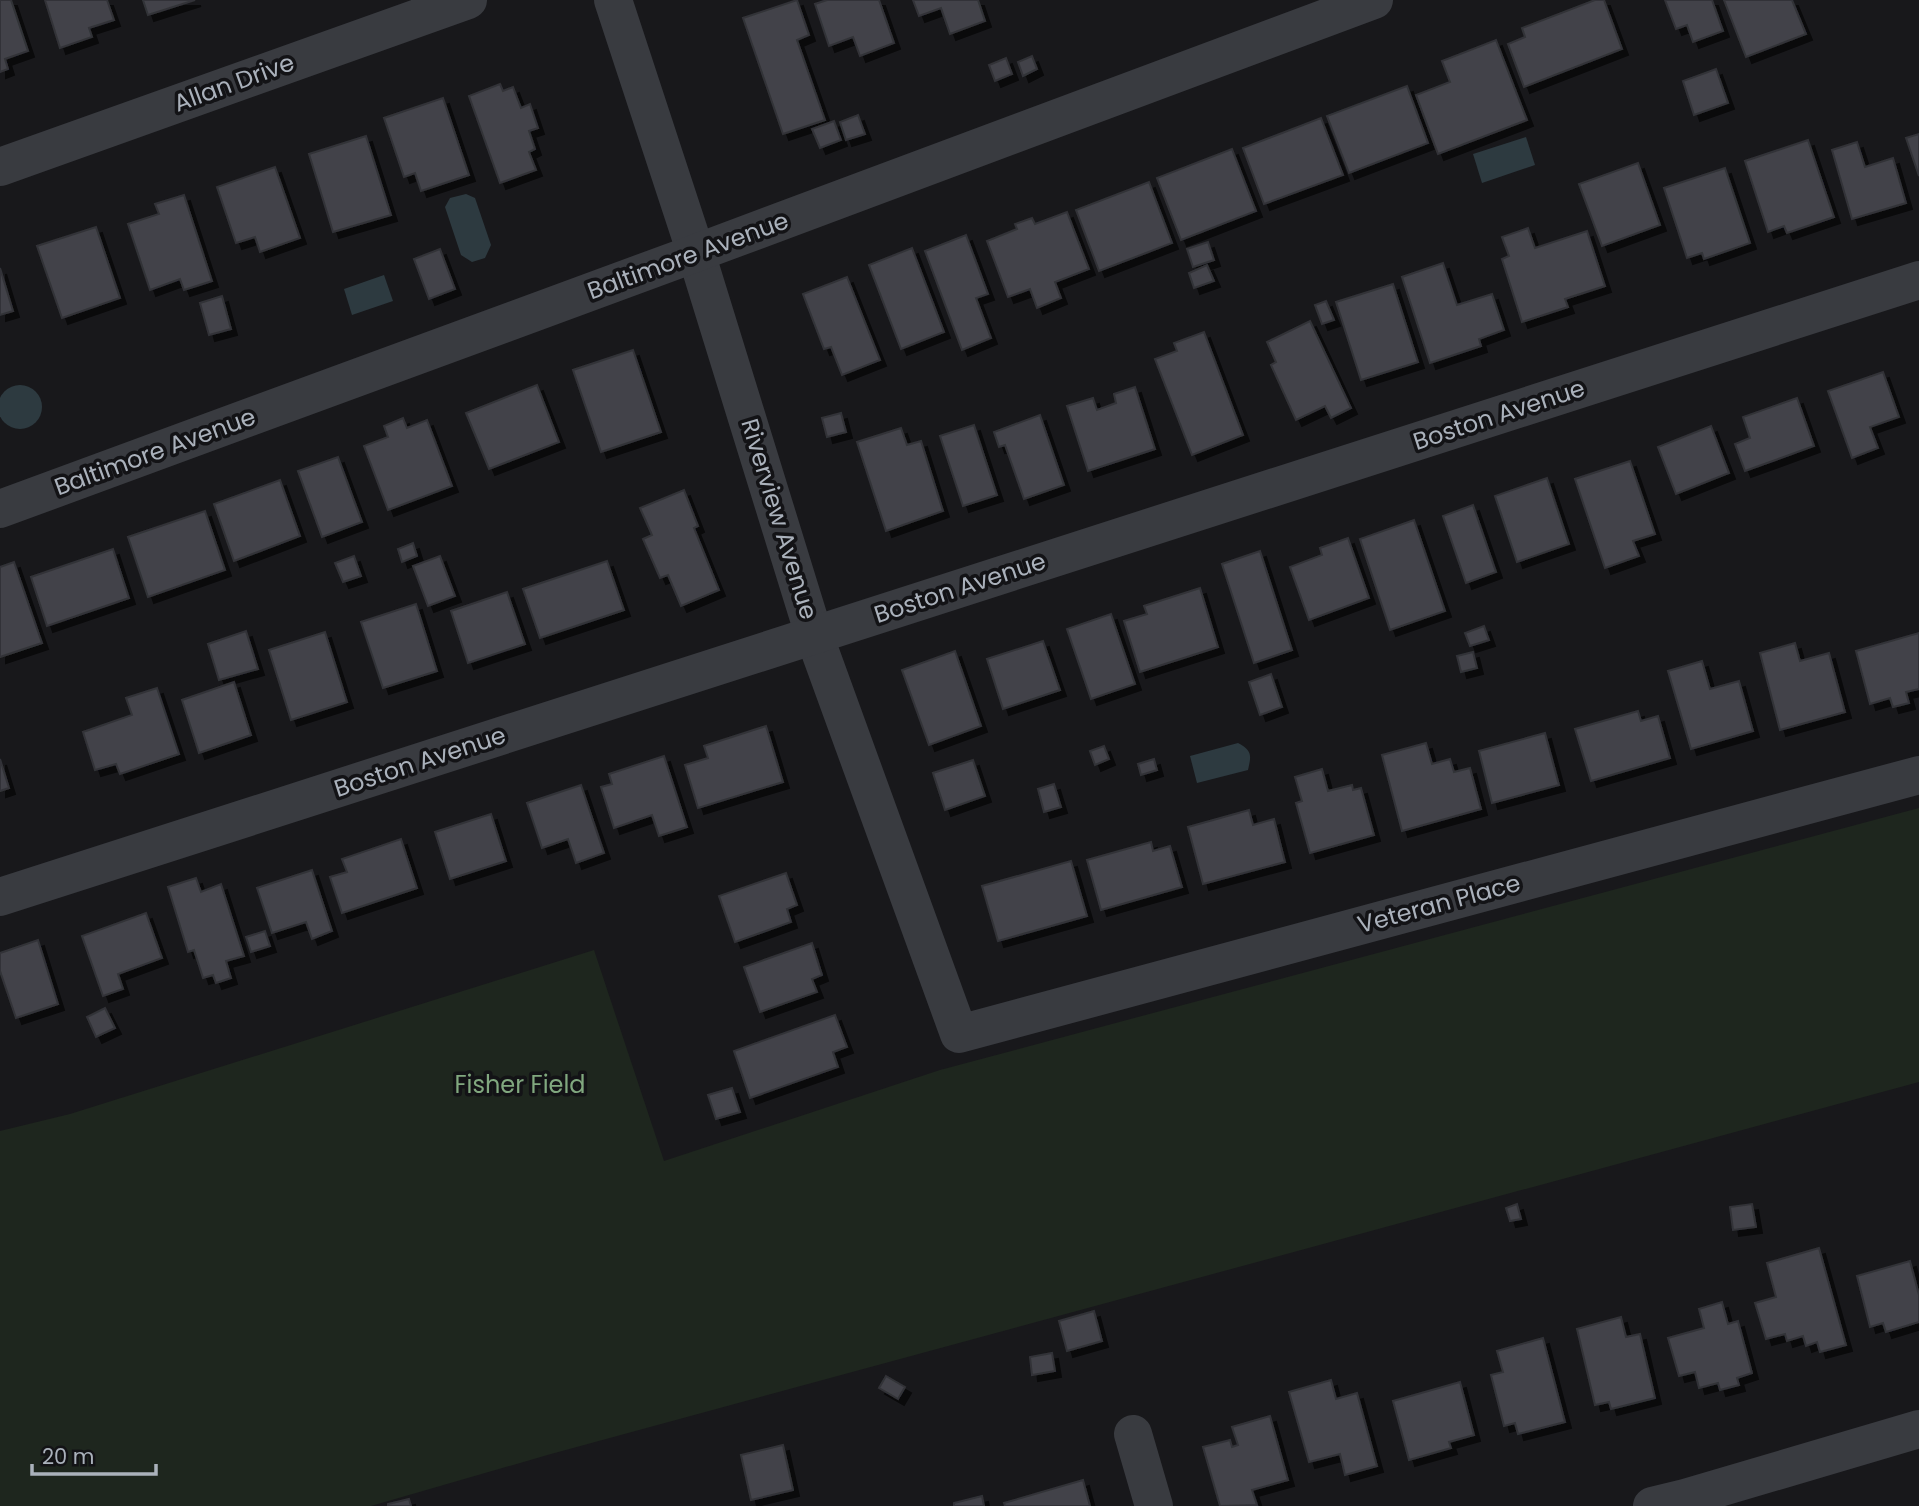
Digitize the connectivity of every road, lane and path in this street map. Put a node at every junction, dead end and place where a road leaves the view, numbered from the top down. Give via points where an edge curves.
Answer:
1 (468, 0) edge
2 (613, 0) edge
3 (1374, 0) edge
4 (0, 167) edge
5 (696, 253) junction
6 (1919, 280) edge
7 (0, 509) edge
8 (814, 635) junction
9 (1919, 775) edge
10 (0, 897) edge
11 (959, 1034) joint
12 (1919, 1429) edge
13 (1133, 1434) dead end
14 (1675, 1503) edge
15 (1154, 1506) edge

1 - 4 street, Allan Drive
2 - 5 street, Riverview Avenue
3 - 5 street, Baltimore Avenue
5 - 7 street, Baltimore Avenue
5 - 8 street, Riverview Avenue
6 - 8 street, Boston Avenue
8 - 10 street, Boston Avenue
8 - 11 street, Riverview Avenue
9 - 11 street, Veteran Place
12 - 14 street
13 - 15 street

